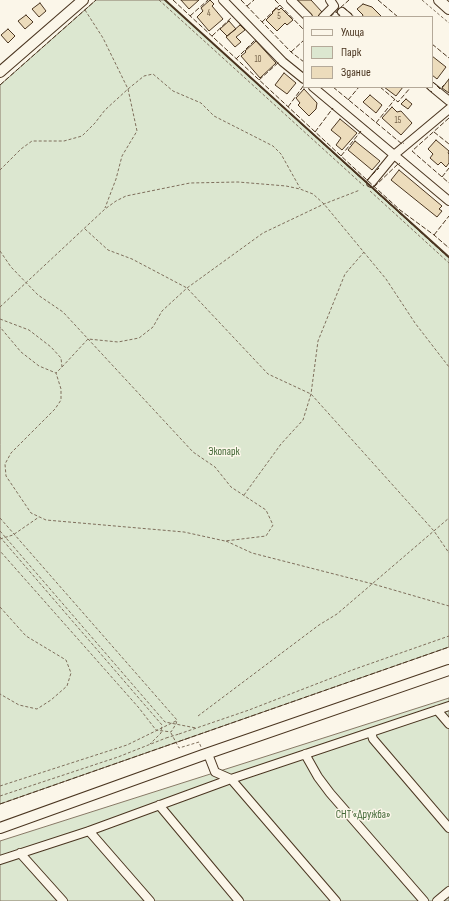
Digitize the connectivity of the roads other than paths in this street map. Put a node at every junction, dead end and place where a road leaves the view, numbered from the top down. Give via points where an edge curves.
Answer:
1 (223, 0) edge
2 (291, 0) edge
3 (330, 0) edge
4 (439, 0) edge
5 (83, 3) edge
6 (449, 9) edge
7 (307, 16) edge
8 (324, 16) edge
9 (0, 72) edge
10 (303, 78) edge
11 (314, 88) edge
12 (433, 88) edge
13 (449, 102) edge
14 (449, 109) edge
15 (394, 155) junction
16 (371, 183) dead end
17 (449, 200) edge
18 (449, 670) edge
19 (449, 706) edge
20 (437, 710) junction
21 (449, 724) edge
22 (371, 732) junction
23 (206, 754) junction
24 (305, 754) junction
25 (231, 779) junction
26 (159, 805) junction
27 (0, 828) edge
28 (449, 828) edge
29 (89, 831) junction
30 (20, 853) junction
31 (0, 860) edge
32 (449, 891) edge
33 (63, 901) edge
34 (150, 901) edge
35 (239, 901) edge
36 (336, 901) edge
37 (424, 901) edge
38 (437, 901) edge

1 - 10 street via 283,62
2 - 7 street
3 - 8 street via 334,6
4 - 6 main road
5 - 9 main road
11 - 15 street
12 - 13 street
14 - 15 street
15 - 16 street
15 - 17 street
18 - 23 main road
19 - 20 street
20 - 21 street
20 - 22 street
22 - 24 street
22 - 28 street via 373,739
23 - 25 street via 215,772
23 - 27 main road
24 - 25 street
24 - 37 street via 330,793
25 - 26 street
25 - 36 street
26 - 29 street
26 - 35 street
29 - 30 street
29 - 34 street
30 - 31 street
30 - 33 street
32 - 38 street

